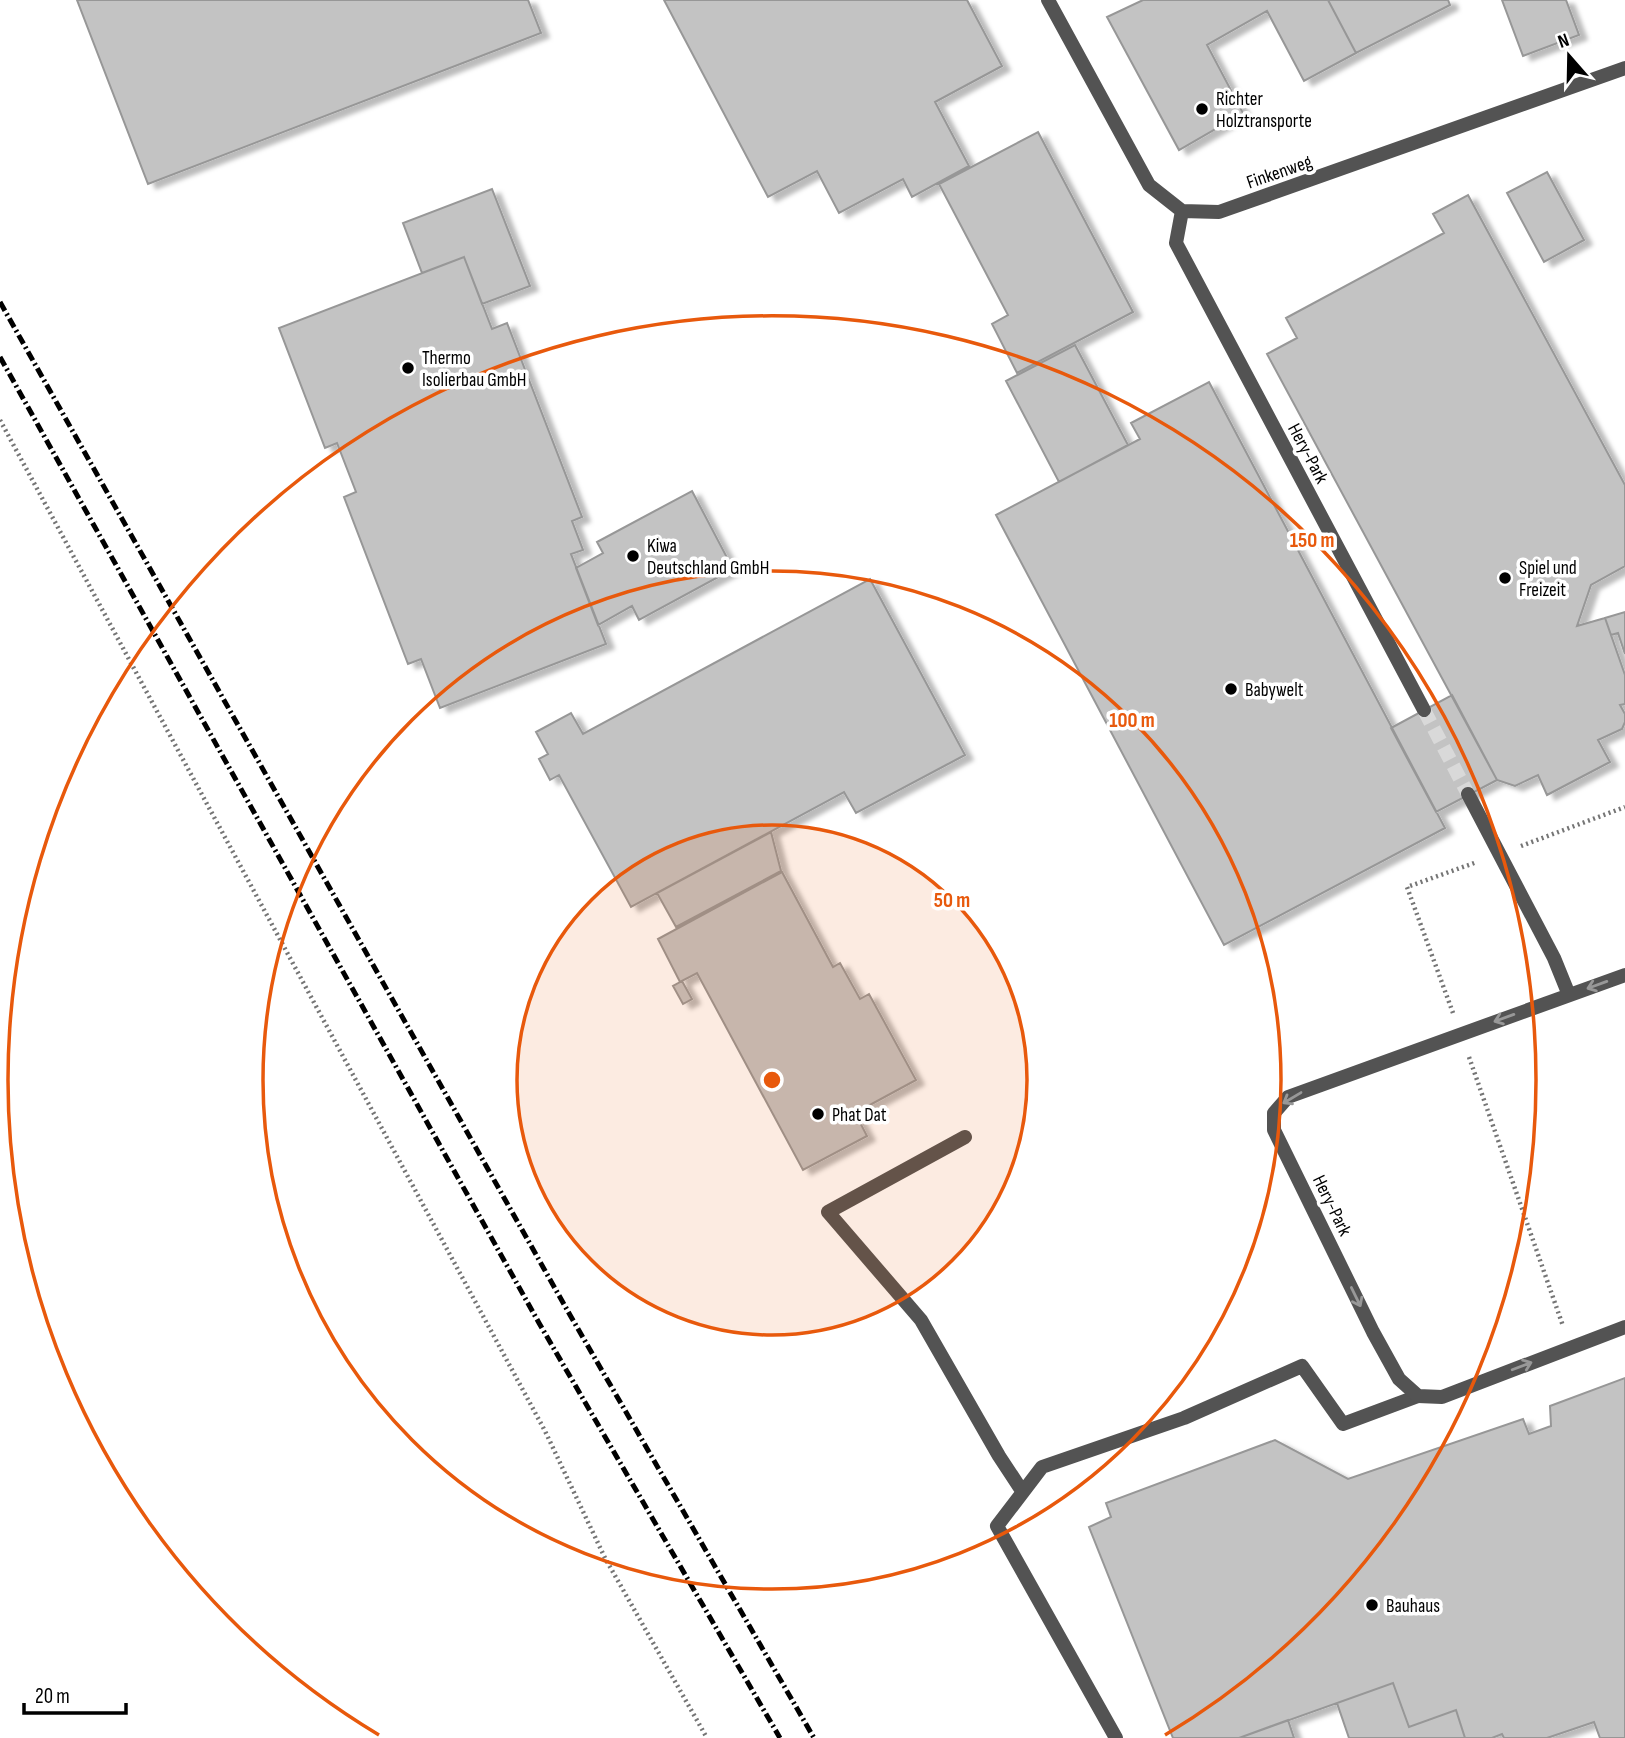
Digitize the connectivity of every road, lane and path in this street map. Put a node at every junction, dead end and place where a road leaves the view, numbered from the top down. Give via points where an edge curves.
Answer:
1 (1048, 0) edge
2 (1625, 68) edge
3 (1182, 211) junction
4 (0, 420) edge
5 (1424, 710) tunnel mouth
6 (1468, 794) tunnel mouth
7 (1625, 975) edge
8 (1569, 995) junction
9 (965, 1137) dead end
10 (1625, 1327) edge
11 (1418, 1396) junction
12 (1022, 1491) junction
13 (707, 1738) edge
14 (1116, 1738) edge

1 - 3 street via 1149,185
2 - 3 street, Finkenweg via 1219,212
3 - 5 street, Hery-Park via 1176,243
4 - 13 path via 545,1431 605,1558
6 - 8 street
7 -> 8 street, Hery-Park
8 -> 11 street, Hery-Park via 1288,1097 1274,1113 1274,1130 1373,1332 1399,1379
9 - 12 street via 828,1212 921,1320
11 -> 10 street via 1442,1397
11 - 12 street via 1343,1424 1302,1366 1184,1418 1042,1467
12 - 14 street via 997,1526

